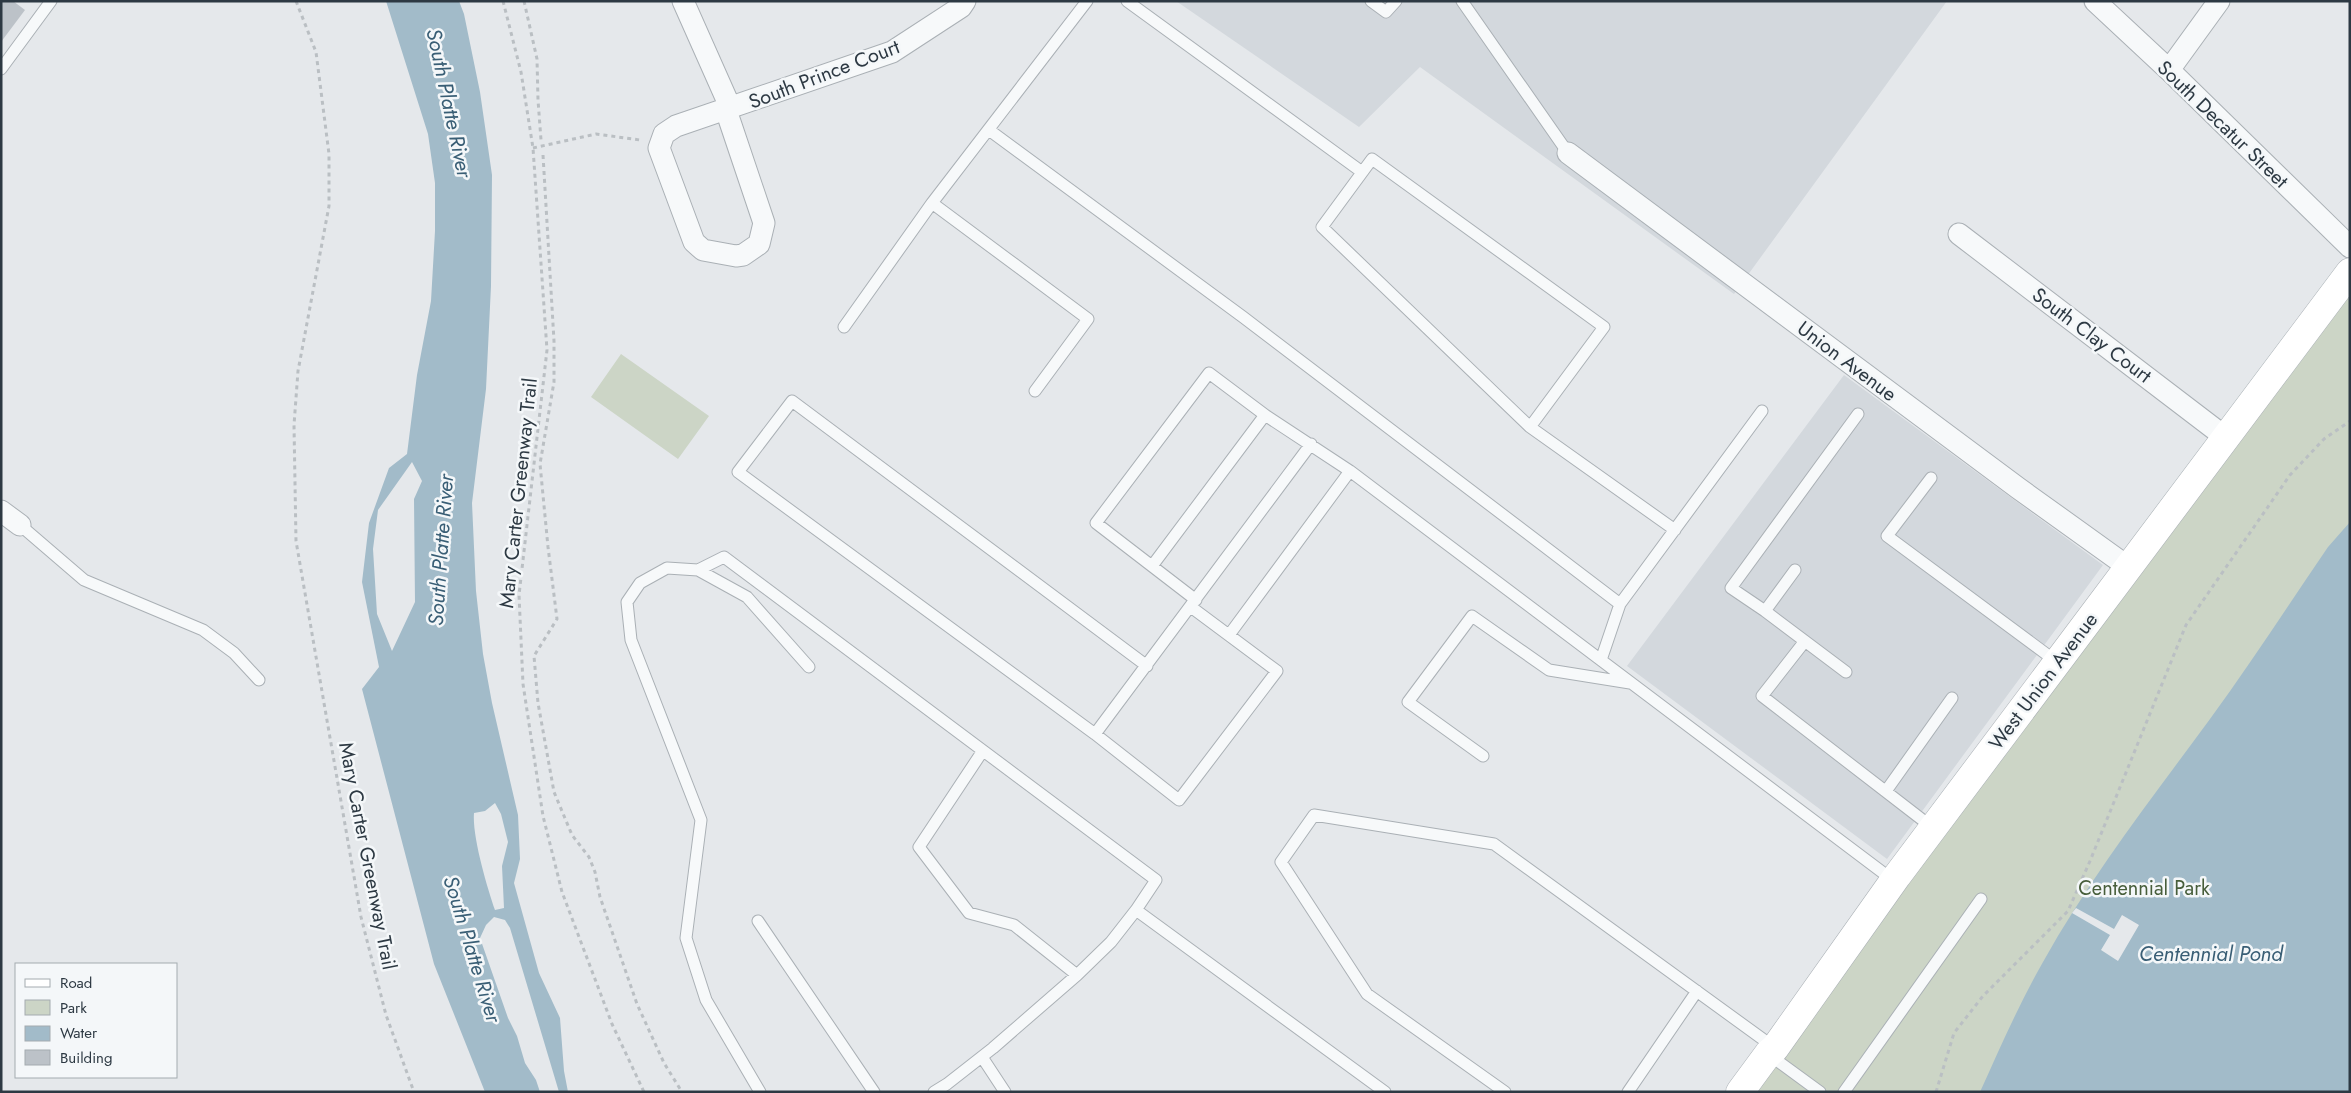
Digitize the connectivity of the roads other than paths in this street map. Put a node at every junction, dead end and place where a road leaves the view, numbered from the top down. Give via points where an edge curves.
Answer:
1 (52, 1) edge
2 (683, 1) edge
3 (964, 1) edge
4 (1087, 1) edge
5 (1127, 1) edge
6 (1371, 1) edge
7 (1396, 1) edge
8 (1462, 1) edge
9 (2096, 1) edge
10 (2219, 1) edge
11 (1, 69) edge
12 (2169, 70) junction
13 (728, 110) junction
14 (989, 130) junction
15 (1568, 153) joint
16 (1362, 172) junction
17 (932, 203) junction
18 (1959, 234) dead end
19 (2350, 247) edge
20 (2350, 272) edge
21 (844, 327) dead end
22 (1035, 391) dead end
23 (1762, 411) dead end
24 (1858, 414) dead end
25 (1265, 415) junction
26 (1530, 427) junction
27 (2225, 437) junction
28 (1311, 444) junction
29 (1350, 470) junction
30 (1931, 478) dead end
31 (1, 511) edge
32 (20, 524) joint
33 (1675, 530) junction
34 (1152, 566) junction
35 (2128, 567) junction
36 (698, 570) junction
37 (1795, 570) dead end
38 (1193, 603) junction
39 (1620, 604) junction
40 (1765, 611) junction
41 (1229, 635) junction
42 (1805, 641) junction
43 (1601, 660) junction
44 (2057, 662) junction
45 (1146, 666) junction
46 (809, 668) dead end
47 (1846, 672) dead end
48 (259, 680) dead end
49 (1632, 683) junction
50 (1952, 698) dead end
51 (1095, 734) junction
52 (982, 752) junction
53 (1483, 756) dead end
54 (1886, 791) junction
55 (1933, 828) junction
56 (1894, 881) junction
57 (1981, 899) dead end
58 (1136, 910) junction
59 (758, 921) dead end
60 (1077, 975) junction
61 (1697, 991) junction
62 (1772, 1051) junction
63 (982, 1057) junction
64 (760, 1092) edge
65 (874, 1092) edge
66 (934, 1092) edge
67 (1006, 1092) edge
68 (1384, 1092) edge
69 (1505, 1092) edge
70 (1628, 1092) edge
71 (1740, 1092) edge
72 (1820, 1092) edge
73 (1844, 1092) edge

1 - 11 lane
2 - 13 street, South Prince Court
3 - 13 street, South Prince Court via 961,7 892,52
4 - 14 lane
5 - 16 lane
6 - 7 lane via 1386,12
8 - 15 lane
9 - 12 street, South Decatur Street
10 - 12 street
12 - 19 street, South Decatur Street
13 - 13 street, South Prince Court via 676,126 664,134 659,148 694,242 703,250 743,256 759,244 764,223
14 - 17 lane
14 - 39 lane via 1243,317
15 - 35 street, Union Avenue
16 - 26 lane via 1322,227
16 - 26 lane via 1372,159 1604,327
17 - 21 lane
17 - 22 lane via 1088,319
18 - 27 street, South Clay Court
20 - 27 street, West Union Avenue
23 - 33 lane
24 - 40 lane via 1731,588
25 - 28 lane
25 - 34 lane
25 - 34 lane via 1209,373 1096,523
26 - 33 lane
27 - 35 street, West Union Avenue
28 - 29 lane
28 - 38 lane
29 - 41 lane
29 - 43 lane
30 - 44 lane via 1887,536
31 - 32 street
32 - 48 lane via 84,580 203,630 234,653
33 - 39 lane
34 - 38 lane
35 - 44 street, West Union Avenue
36 - 46 lane via 747,597
36 - 52 lane via 724,557
36 - 64 lane via 667,568 640,583 627,602 631,640 701,820 686,938 706,1000
37 - 40 lane
38 - 41 lane
38 - 45 lane
39 - 43 lane
40 - 42 lane
41 - 51 lane via 1276,672 1179,800
42 - 47 lane
42 - 54 lane via 1762,696
43 - 49 lane
44 - 55 street, West Union Avenue
45 - 51 lane
45 - 51 lane via 792,401 738,472
49 - 53 lane via 1549,670 1472,616 1408,702
49 - 56 lane
50 - 54 lane
52 - 58 lane via 1156,880
52 - 60 lane via 919,847 969,913 1014,925
54 - 55 lane
55 - 56 street, West Union Avenue
56 - 62 street, West Union Avenue
57 - 73 lane
58 - 60 lane via 1111,942
58 - 68 lane
59 - 65 lane
60 - 63 lane
61 - 62 lane
61 - 69 lane via 1494,844 1314,815 1281,862 1368,994
61 - 70 lane
62 - 71 street, West Union Avenue
62 - 72 lane
63 - 66 lane
63 - 67 lane

